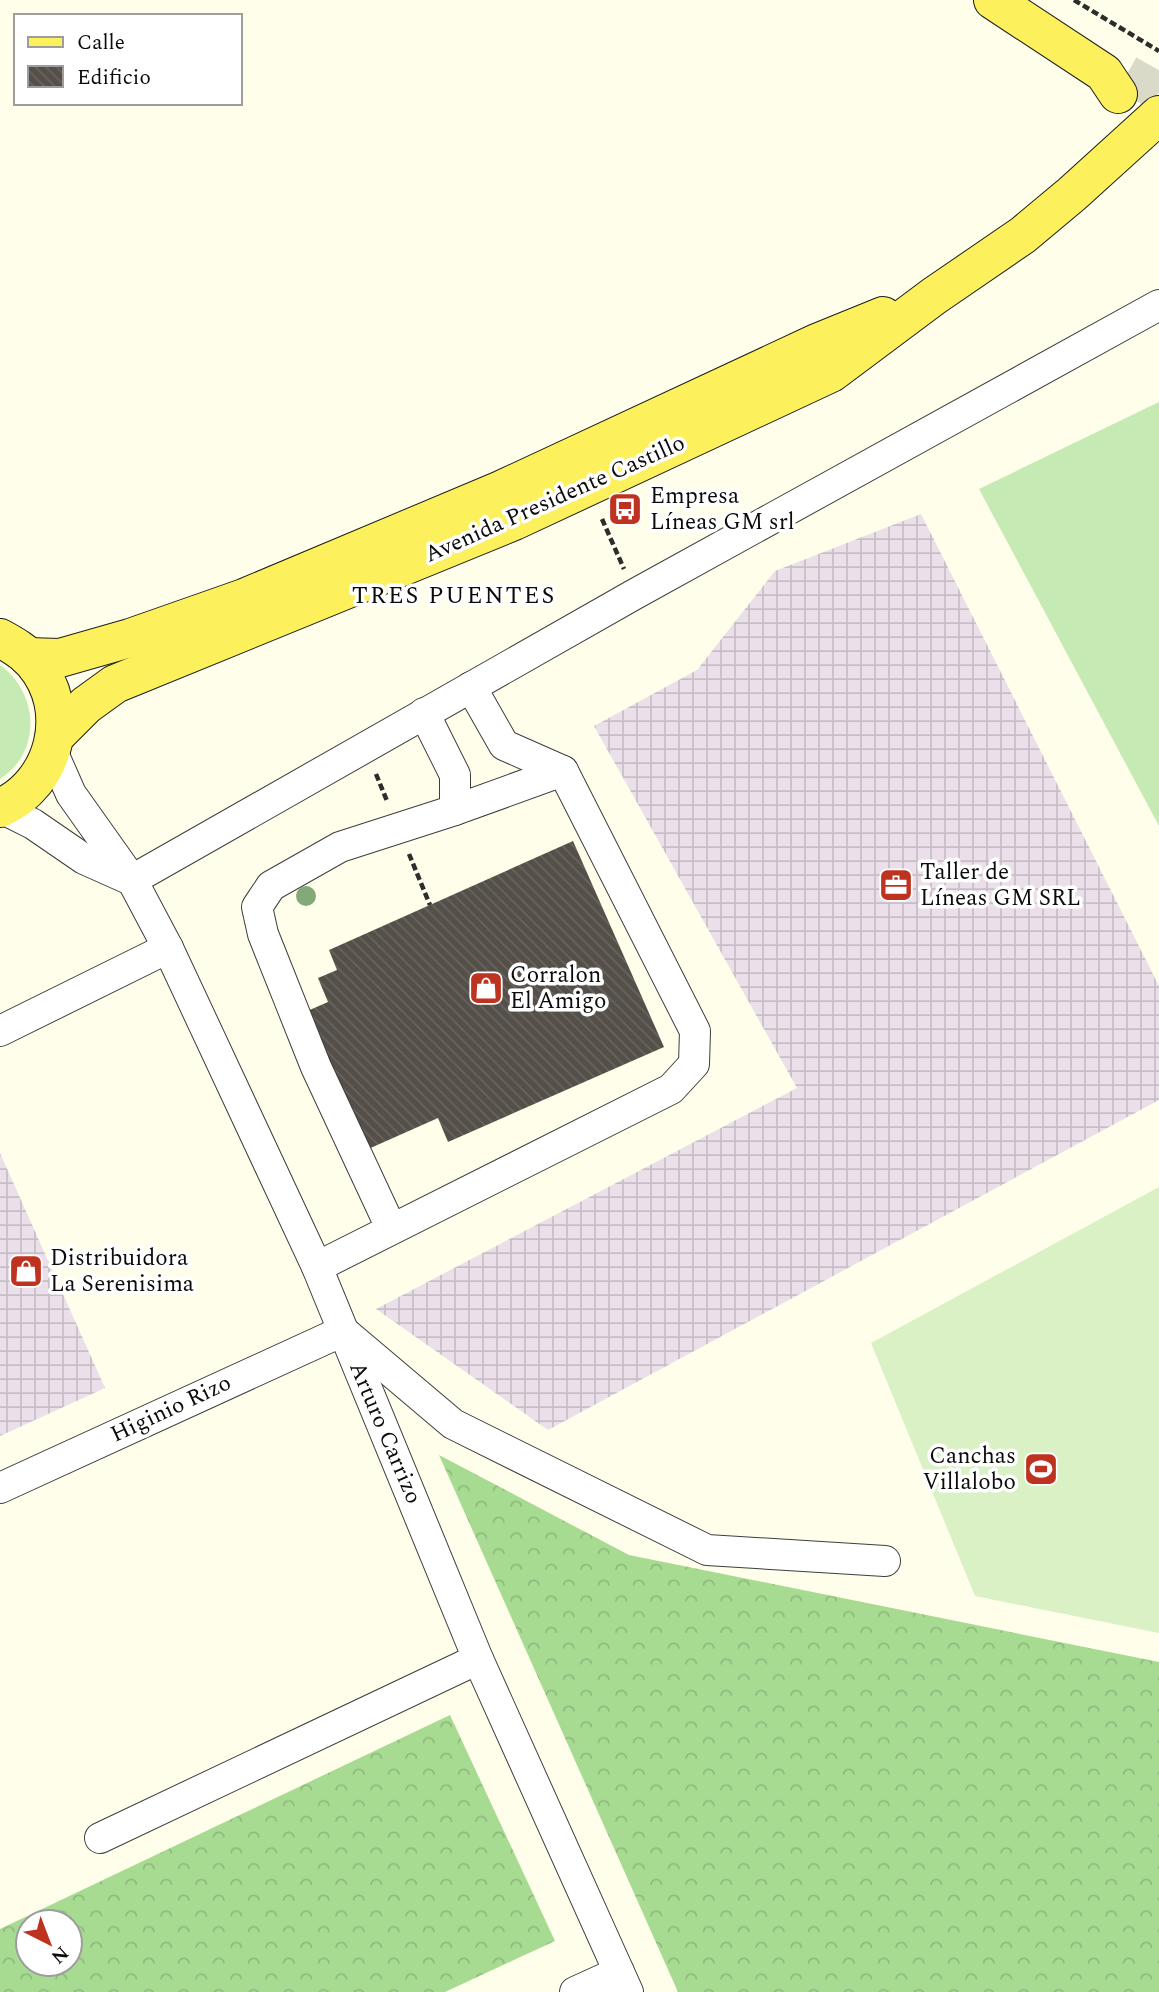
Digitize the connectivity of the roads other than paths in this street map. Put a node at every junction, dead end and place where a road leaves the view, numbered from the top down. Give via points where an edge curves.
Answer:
1 (993, 0) edge
2 (1116, 80) tunnel mouth
3 (1159, 115) edge
4 (934, 296) junction
5 (1159, 305) edge
6 (14, 647) edge
7 (471, 687) junction
8 (424, 713) junction
9 (53, 744) junction
10 (563, 771) junction
11 (1, 808) edge
12 (455, 810) junction
13 (132, 880) junction
14 (168, 948) junction
15 (0, 1031) edge
16 (391, 1228) junction
17 (317, 1267) junction
18 (342, 1331) junction
19 (0, 1488) edge
20 (885, 1561) dead end
21 (478, 1659) junction
22 (100, 1838) dead end
23 (624, 1982) edge
24 (575, 1992) edge

1 - 2 main road
3 - 4 main road, Avenida Presidente Castillo via 1023,235
4 - 6 main road, Avenida Presidente Castillo via 820,342 502,491 244,598 60,658
4 - 9 main road, Avenida Presidente Castillo via 831,373 514,521 115,684 86,705
5 - 7 street
6 - 9 main road via 45,679 55,705
7 - 8 street
7 - 10 street via 504,745
8 - 12 street via 456,775
8 - 13 street
9 - 11 main road, Avenida Presidente Castillo via 43,772 28,790
9 - 13 street, Arturo Carrizo via 71,794
10 - 12 street
10 - 16 street via 695,1031 694,1063 671,1089
11 - 13 street via 84,859
12 - 16 street via 340,847 271,886 257,907 262,934 316,1067
13 - 14 street, Arturo Carrizo
14 - 15 street
14 - 17 street, Arturo Carrizo
16 - 17 street
17 - 18 street, Arturo Carrizo
18 - 19 street, Higinio Rizo
18 - 20 street via 453,1424 707,1550
18 - 21 street, Arturo Carrizo
21 - 22 street
21 - 23 street, Arturo Carrizo
23 - 24 street

